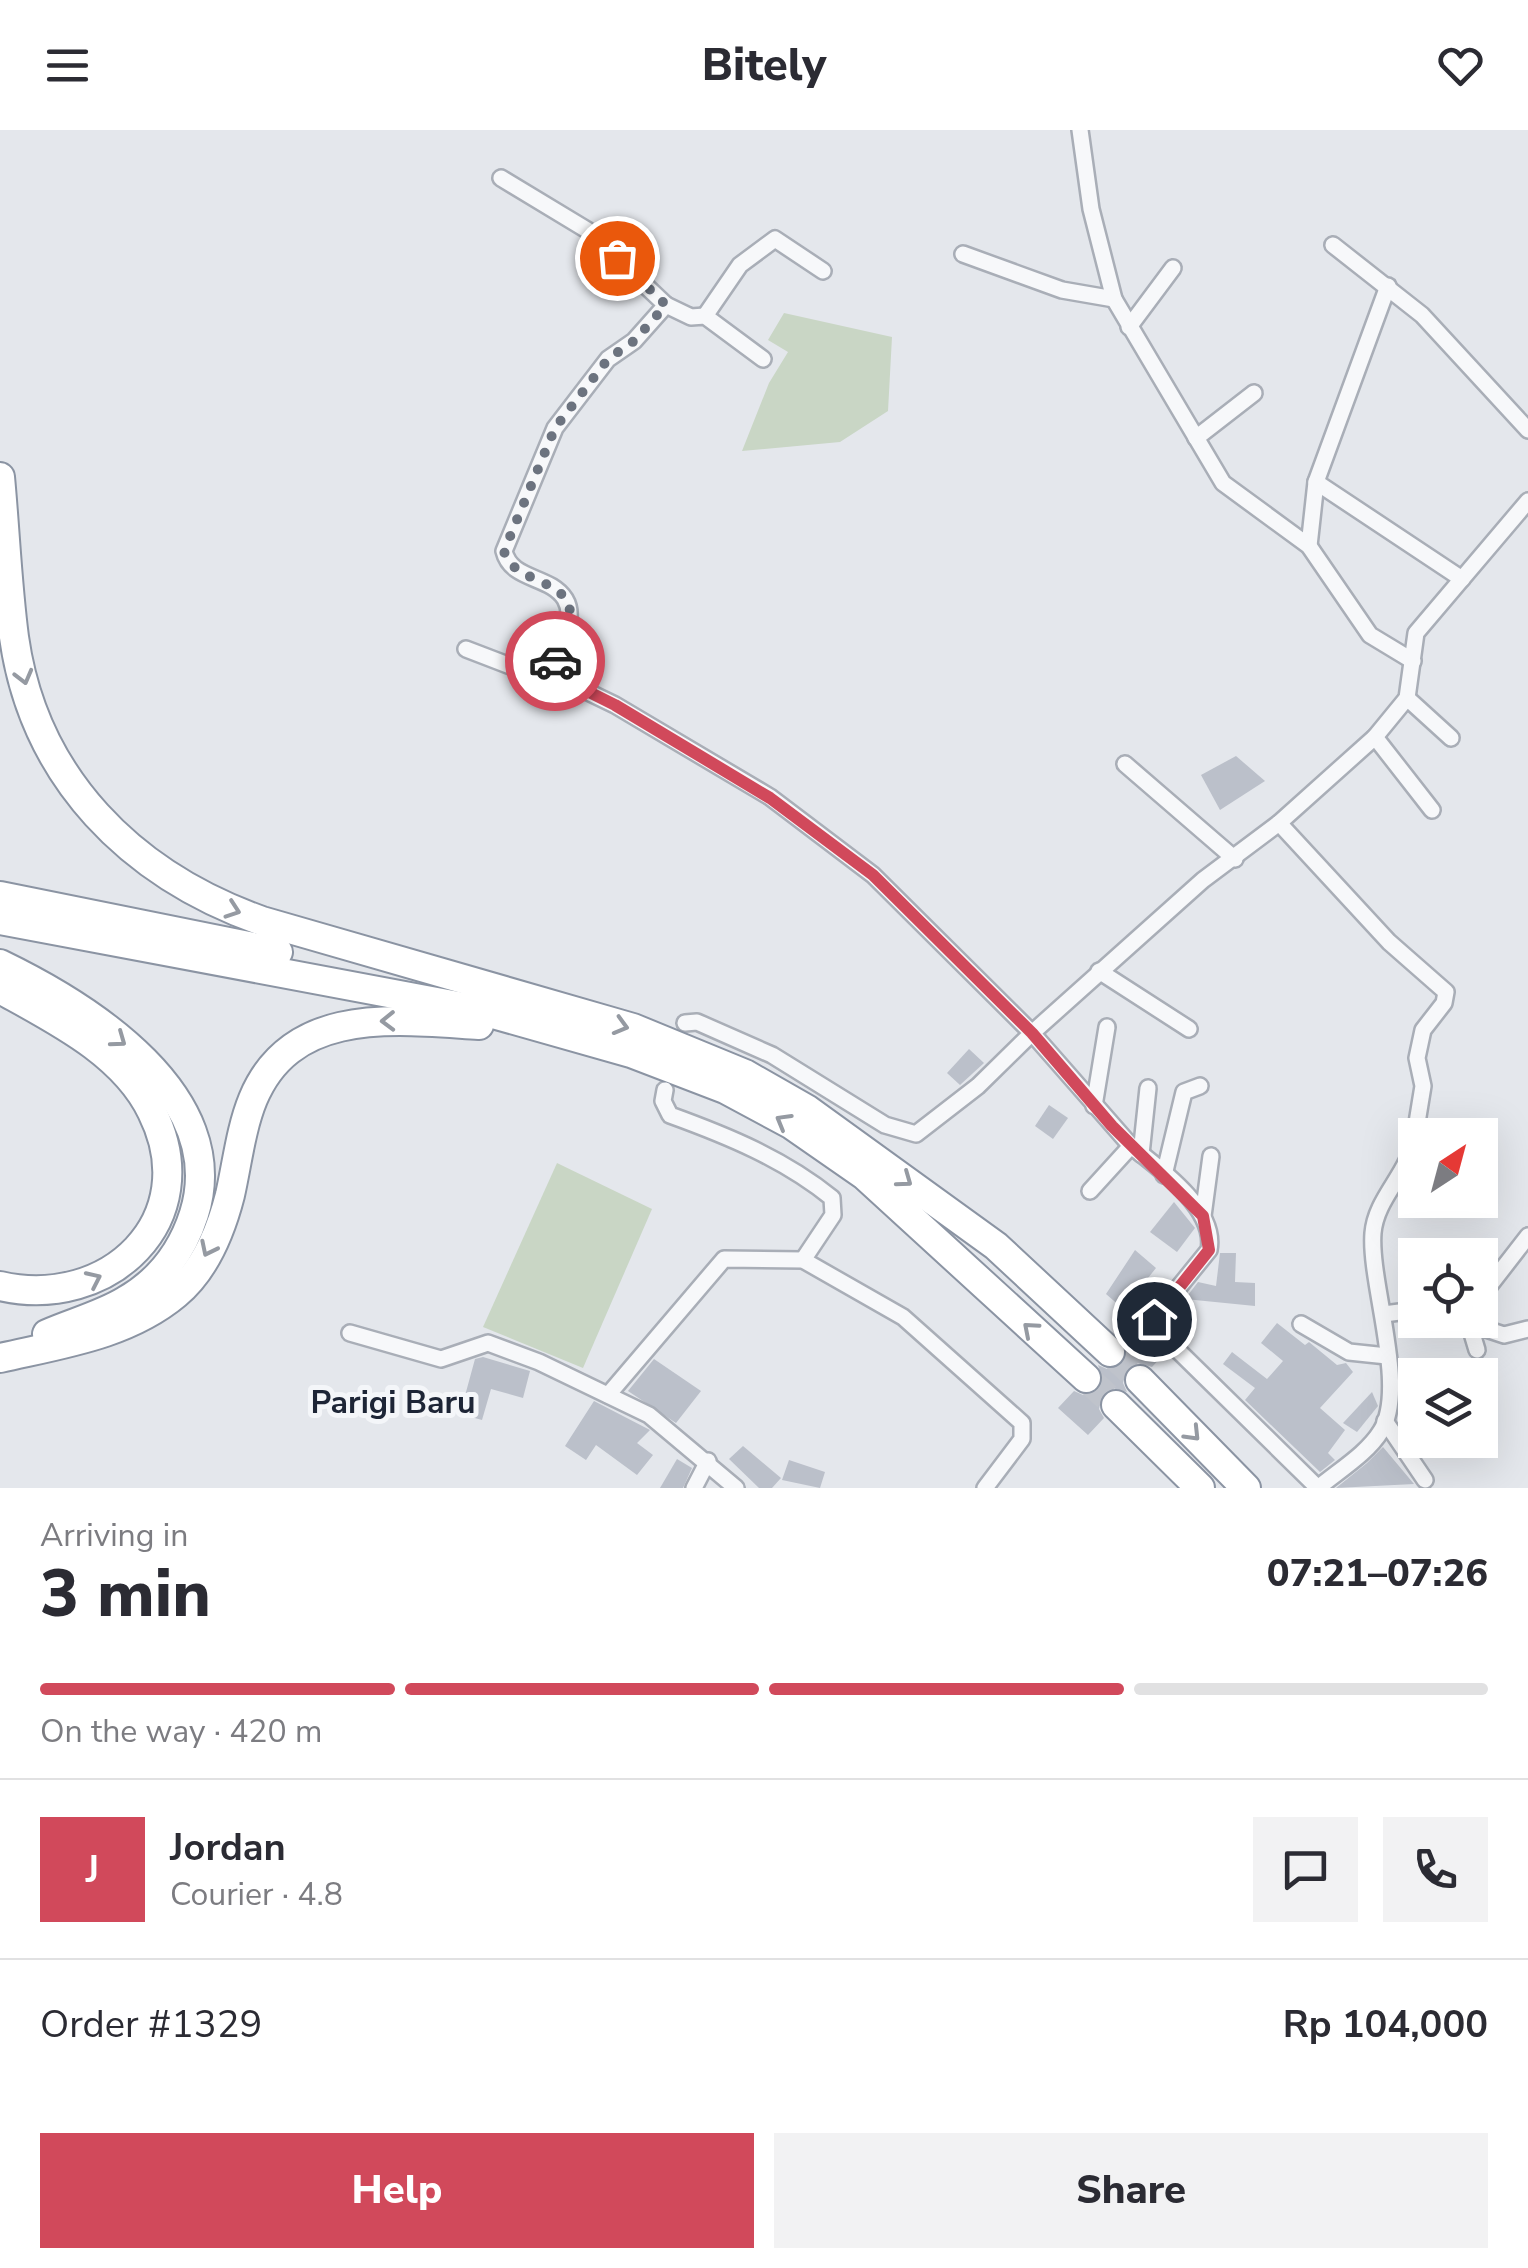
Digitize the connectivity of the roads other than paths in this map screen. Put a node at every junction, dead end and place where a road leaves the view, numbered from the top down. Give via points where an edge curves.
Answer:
1 (1080, 130) edge
2 (501, 178) dead end
3 (1333, 245) dead end
4 (962, 254) dead end
5 (1172, 268) dead end
6 (824, 272) dead end
7 (1388, 286) junction
8 (1114, 299) junction
9 (666, 305) junction
10 (705, 316) junction
11 (1129, 327) junction
12 (763, 359) dead end
13 (1254, 393) dead end
14 (1528, 430) edge
15 (1196, 438) junction
16 (0, 477) edge
17 (1316, 482) junction
18 (1528, 501) edge
19 (1309, 546) junction
20 (1462, 580) junction
21 (466, 649) dead end
22 (1414, 661) junction
23 (557, 676) junction
24 (1407, 698) junction
25 (1375, 737) junction
26 (1451, 738) dead end
27 (1125, 764) dead end
28 (1432, 810) dead end
29 (1279, 822) junction
30 (1236, 859) junction
31 (7, 910) edge
32 (1099, 971) junction
33 (2, 977) edge
34 (527, 1001) junction
35 (684, 1023) dead end
36 (1107, 1027) dead end
37 (556, 1029) junction
38 (1189, 1029) dead end
39 (1032, 1033) junction
40 (1200, 1086) dead end
41 (1148, 1088) dead end
42 (665, 1090) dead end
43 (1094, 1106) junction
44 (1418, 1118) edge
45 (1136, 1150) junction
46 (1210, 1156) dead end
47 (1164, 1174) junction
48 (1398, 1180) edge
49 (1090, 1191) dead end
50 (1203, 1216) junction
51 (1528, 1236) edge
52 (802, 1260) junction
53 (1498, 1275) edge
54 (0, 1286) edge
55 (1398, 1312) edge
56 (1384, 1314) junction
57 (1301, 1324) dead end
58 (1528, 1329) edge
59 (1498, 1332) edge
60 (350, 1333) dead end
61 (1473, 1338) edge
62 (1477, 1350) dead end
63 (1110, 1352) tunnel mouth
64 (0, 1356) edge
65 (1386, 1356) junction
66 (1086, 1378) tunnel mouth
67 (1140, 1380) tunnel mouth
68 (608, 1395) junction
69 (1116, 1405) tunnel mouth
70 (1385, 1421) junction
71 (708, 1461) junction
72 (1425, 1480) dead end
73 (694, 1488) edge
74 (736, 1488) edge
75 (985, 1488) edge
76 (1200, 1488) edge
77 (1246, 1488) edge
78 (1318, 1488) edge

1 - 8 street
2 - 9 street via 587,230
3 - 7 street
4 - 8 street via 1062,290
5 - 11 street
6 - 10 street via 776,239 740,265
7 - 14 street
7 - 17 street
8 - 11 street
9 - 10 street
9 - 23 street via 608,359 555,428 504,551 513,569 558,591 567,603
10 - 12 street
11 - 15 street
13 - 15 street
15 - 19 street via 1223,483
16 -> 34 highway via 14,640 32,709 62,768 106,828 155,870 215,904
17 - 19 street
17 - 20 street
18 - 20 street
19 - 22 street via 1370,635
20 - 22 street via 1416,632
21 - 23 street
22 - 24 street
23 - 39 street via 824,834
24 - 25 street
24 - 26 street
25 - 28 street
25 - 29 street
27 - 30 street
29 - 30 street
29 - 44 street via 1389,942 1446,992 1423,1030
30 - 32 street
31 - 34 highway
31 - 37 highway
32 - 38 street
32 - 39 street
54 -> 33 highway via 64,1291 97,1281 128,1259 148,1236 164,1198 167,1157 152,1111 121,1069
33 -> 64 highway via 92,1019 164,1080 185,1112 198,1154 198,1200 185,1241 164,1271 124,1302
34 -> 63 highway via 633,1028 745,1074 808,1110 996,1246
35 - 39 street via 698,1022 772,1055 885,1125 916,1134
36 - 43 street
37 -> 64 highway via 370,1021 307,1038 273,1065 252,1099 225,1212 205,1259 179,1292 99,1335
66 -> 37 highway via 864,1176 792,1126 725,1089
39 - 43 street
40 - 47 street via 1184,1092
41 - 45 street
42 - 52 street via 670,1115 733,1138 832,1198 834,1215
43 - 45 street
45 - 47 street
45 - 49 street
46 - 50 street
47 - 50 street
48 - 56 street via 1378,1210 1372,1234
50 - 78 street via 1209,1250 1154,1327
51 - 53 street
52 - 68 street via 724,1259
52 - 75 street via 904,1317 1022,1423 1022,1439
55 - 56 street
56 - 65 street
57 - 65 street via 1349,1352
58 - 59 street
60 - 68 street via 441,1359 488,1344
61 - 62 street
65 - 70 street
67 -> 77 highway
68 - 71 street via 649,1414
69 - 76 highway
70 - 72 street
70 - 78 street
71 - 73 street
71 - 74 street

